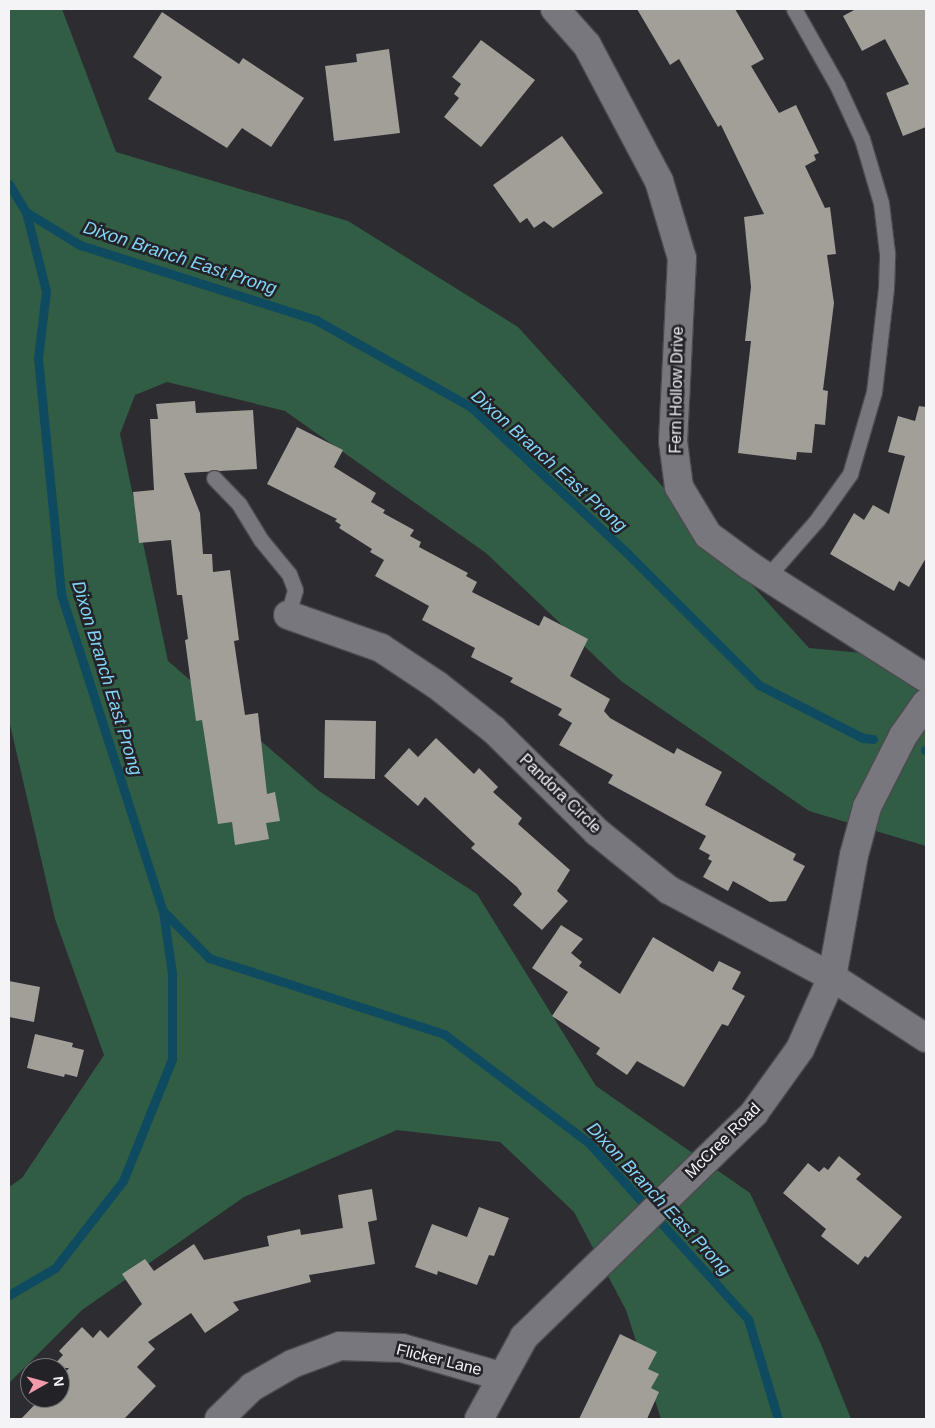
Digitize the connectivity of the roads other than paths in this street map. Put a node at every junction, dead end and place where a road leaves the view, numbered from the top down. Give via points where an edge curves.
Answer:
1 (555, 9) edge
2 (794, 9) edge
3 (214, 478) dead end
4 (768, 577) junction
5 (288, 615) joint
6 (926, 678) edge
7 (926, 703) edge
8 (832, 977) junction
9 (926, 1038) edge
10 (500, 1376) junction
11 (220, 1419) edge
12 (479, 1419) edge

1 - 4 street, Fern Hollow Drive via 588,46 659,181 682,258 673,441 679,487 708,535
2 - 4 lane via 837,85 862,139 881,203 887,253 886,288 874,392 850,474 817,520
3 - 5 lane via 239,504 289,574 296,590
4 - 6 street, Fern Hollow Drive
5 - 8 street, Pandora Circle via 380,648 397,658 494,730 597,832 669,890
7 - 8 street, McCree Road via 903,736 867,807 854,855
8 - 9 street, Pandora Circle
8 - 10 street, McCree Road via 800,1049 754,1113 524,1337
10 - 11 street, Flicker Lane via 402,1348 340,1346 292,1364 252,1387
10 - 12 street, McCree Road

